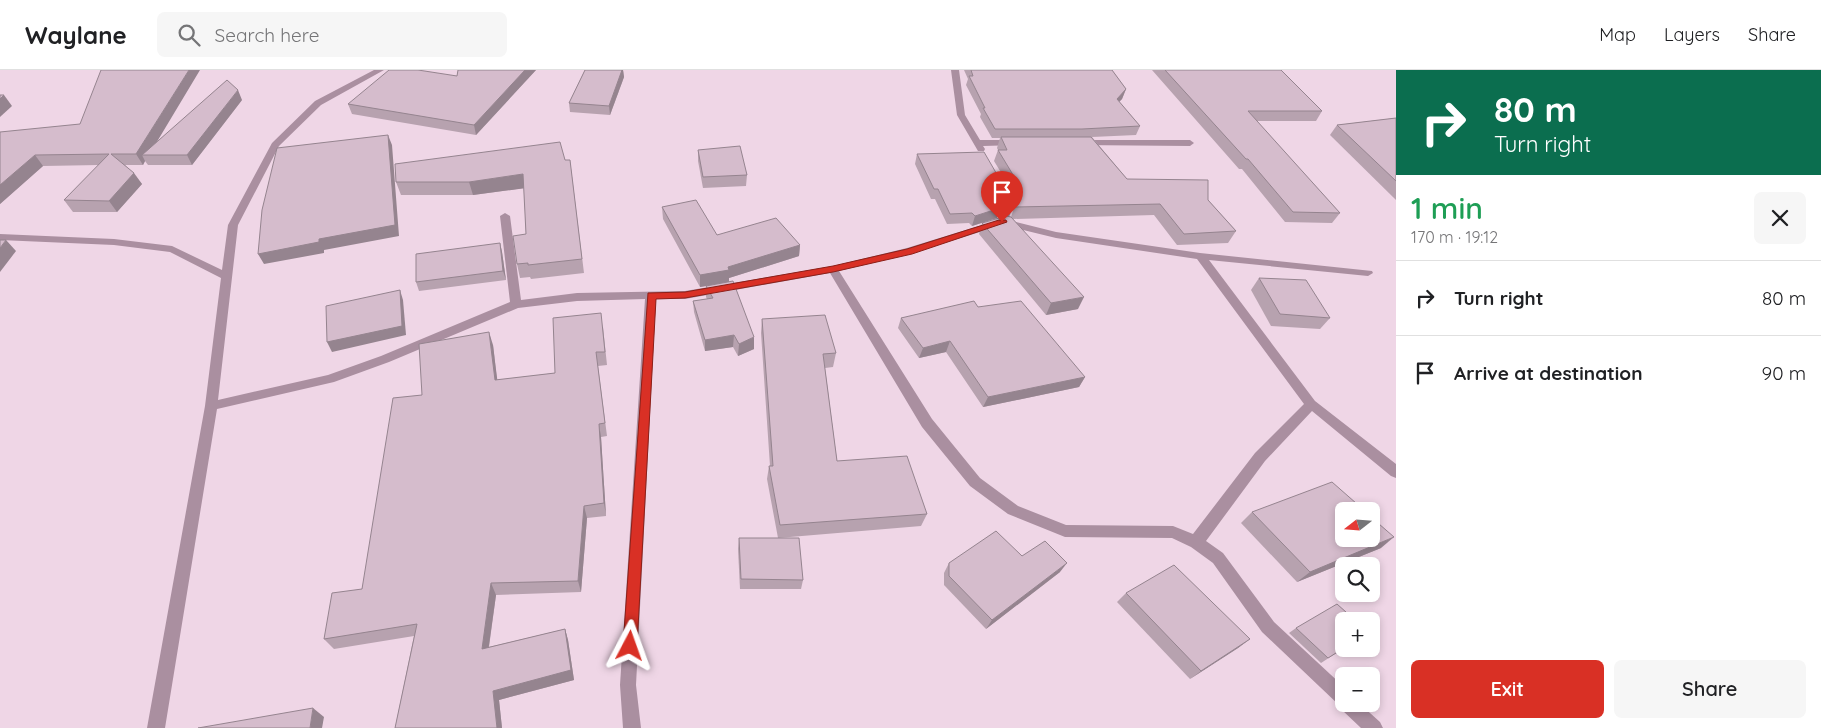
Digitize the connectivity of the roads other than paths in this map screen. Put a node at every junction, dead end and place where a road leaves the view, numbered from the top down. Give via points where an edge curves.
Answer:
1 (380, 70) edge
2 (955, 70) edge
3 (977, 142) junction
4 (1026, 142) edge
5 (1074, 142) edge
6 (1190, 142) dead end
7 (984, 155) edge
8 (993, 170) edge
9 (505, 216) dead end
10 (1002, 222) junction
11 (0, 236) edge
12 (1200, 256) junction
13 (833, 269) junction
14 (1368, 272) dead end
15 (227, 277) junction
16 (651, 296) junction
17 (516, 304) junction
18 (1311, 404) junction
19 (211, 406) junction
20 (1396, 472) edge
21 (1196, 542) junction
22 (1335, 690) edge
23 (1357, 712) edge
24 (156, 728) edge
25 (632, 728) edge
26 (1374, 728) edge

1 - 15 street via 318,103 275,145 233,225
2 - 3 street via 961,115
3 - 4 street
3 - 7 street
5 - 6 street
8 - 10 street via 1010,200
9 - 17 street
10 - 12 street via 1056,235
10 - 13 street via 909,252
11 - 15 street via 114,242 172,249
12 - 14 street
12 - 18 street
13 - 16 street via 685,295
13 - 21 street via 927,423 975,482 1013,510 1065,531 1173,532
15 - 19 street
16 - 17 street via 577,297
16 - 25 street via 628,685
17 - 19 street via 330,379
18 - 20 street
18 - 21 street via 1260,457
19 - 24 street
21 - 22 street via 1218,558 1268,627
23 - 26 street

